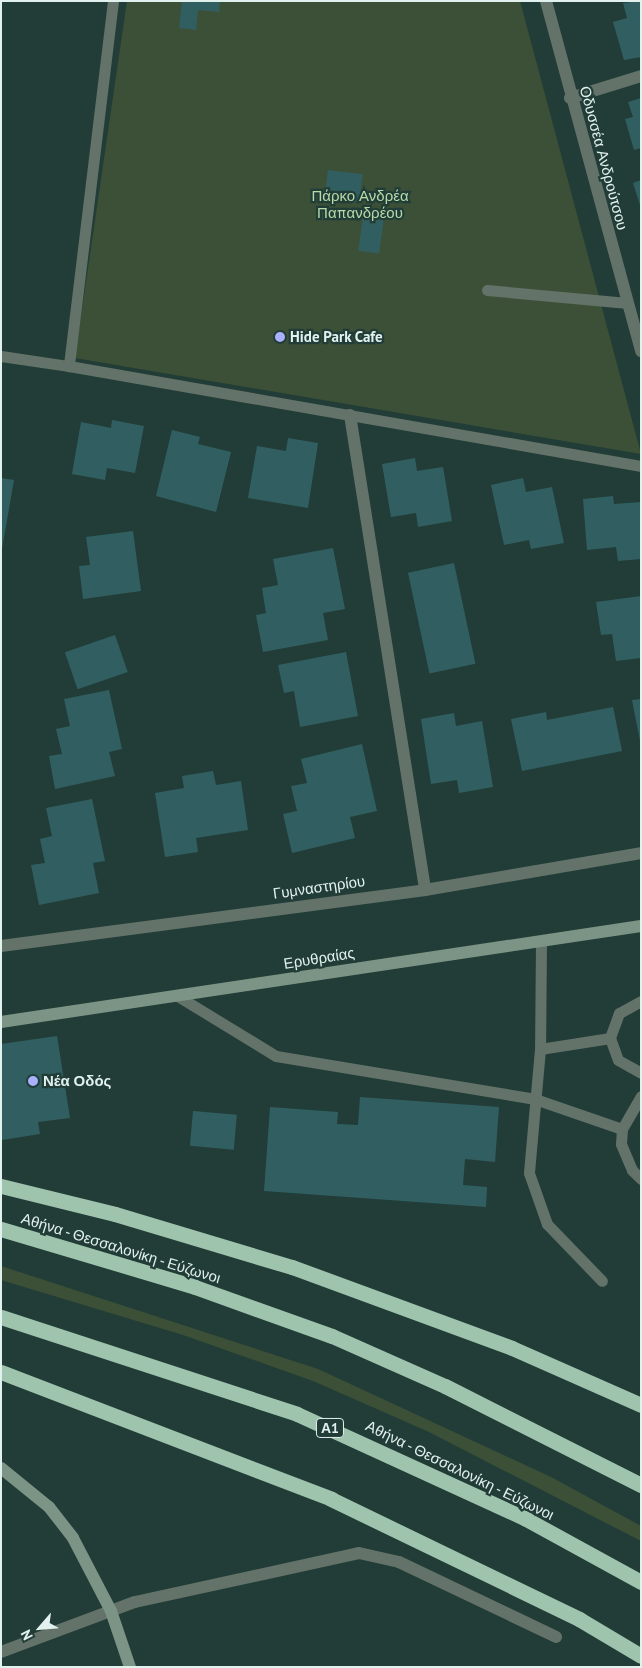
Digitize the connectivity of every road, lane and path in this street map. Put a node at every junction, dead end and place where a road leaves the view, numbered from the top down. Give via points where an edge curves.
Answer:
1 (113, 1) edge
2 (546, 1) edge
3 (641, 76) edge
4 (570, 98) junction
5 (487, 290) dead end
6 (627, 303) junction
7 (641, 351) edge
8 (1, 356) edge
9 (69, 366) junction
10 (350, 415) junction
11 (641, 466) edge
12 (641, 853) edge
13 (425, 890) junction
14 (641, 926) edge
15 (541, 942) junction
16 (1, 946) edge
17 (176, 995) junction
18 (641, 1001) edge
19 (1, 1022) edge
20 (610, 1038) junction
21 (540, 1050) junction
22 (641, 1073) edge
23 (641, 1096) edge
24 (534, 1099) junction
25 (622, 1129) junction
26 (641, 1178) edge
27 (1, 1186) edge
28 (1, 1229) edge
29 (602, 1281) dead end
30 (1, 1316) edge
31 (1, 1372) edge
32 (641, 1405) edge
33 (1, 1468) edge
34 (641, 1485) edge
35 (641, 1582) edge
36 (111, 1611) junction
37 (556, 1637) dead end
38 (1, 1652) edge
39 (641, 1656) edge
40 (130, 1667) edge

1 - 9 lane
2 - 4 street, Οδυσσέα Ανδρούτσου
3 - 4 street
4 - 6 street, Οδυσσέα Ανδρούτσου
5 - 6 lane
6 - 7 street, Οδυσσέα Ανδρούτσου
8 - 9 lane
9 - 10 lane
10 - 11 lane
10 - 13 street
12 - 13 street, Γυμναστηρίου
13 - 16 street, Γυμναστηρίου
14 - 15 main road, Ερυθραίας
15 - 17 main road, Ερυθραίας
15 - 21 lane
17 - 19 main road, Ερυθραίας
17 - 24 lane via 276,1056
18 - 20 lane via 619,1013
20 - 21 lane
20 - 22 lane via 618,1060
21 - 24 lane
23 - 25 lane
24 - 25 lane
24 - 29 lane via 528,1159 532,1188 547,1224
25 - 26 lane via 626,1158
27 - 32 highway via 115,1214 292,1267 512,1348
28 - 34 highway, Αθήνα - Θεσσαλονίκη - Εύζωνοι via 195,1287 332,1336 506,1415
30 - 35 highway, Αθήνα - Θεσσαλονίκη - Εύζωνοι / Α1 via 297,1414 526,1519
31 - 39 highway via 331,1499 579,1619
33 - 36 main road via 49,1507 73,1538
36 - 37 street via 161,1595 324,1560 379,1554
36 - 38 street
36 - 40 main road

